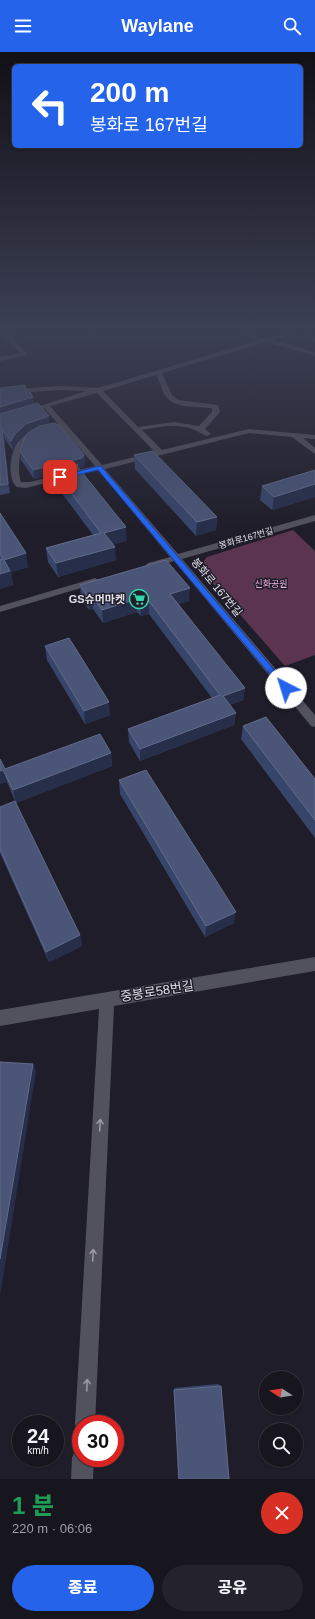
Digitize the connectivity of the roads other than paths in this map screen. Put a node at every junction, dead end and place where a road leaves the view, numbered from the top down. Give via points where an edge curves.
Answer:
1 (70, 399) edge
2 (107, 399) edge
3 (172, 399) edge
4 (46, 406) junction
5 (33, 410) edge
6 (137, 429) junction
7 (201, 429) junction
8 (45, 431) edge
9 (294, 435) junction
10 (315, 437) edge
11 (212, 440) junction
12 (315, 452) edge
13 (160, 453) junction
14 (99, 467) junction
15 (315, 518) edge
16 (177, 558) junction
17 (138, 569) edge
18 (103, 579) edge
19 (0, 609) edge
20 (315, 723) edge
21 (315, 964) edge
22 (107, 999) junction
23 (0, 1018) edge
24 (85, 1415) edge
25 (83, 1467) edge
26 (82, 1479) edge

1 - 4 street
2 - 6 street
3 - 7 street via 215,407 213,417
4 - 5 street
4 - 14 street, 봉화로 167번길
6 - 7 street via 164,424
6 - 13 street
7 - 11 street
8 - 14 street via 29,435 22,441 16,458 18,484 33,484
9 - 10 street
9 - 11 street via 253,431
9 - 12 street
11 - 13 street
13 - 14 street
14 - 16 street, 봉화로 167번길
15 - 16 street, 봉화로167번길
16 - 17 street, 봉화로167번길
16 - 20 street, 봉화로 167번길
18 - 19 street
21 - 22 street, 중봉로58번길
22 - 23 street, 중봉로58번길
24 -> 22 street
25 - 26 street

